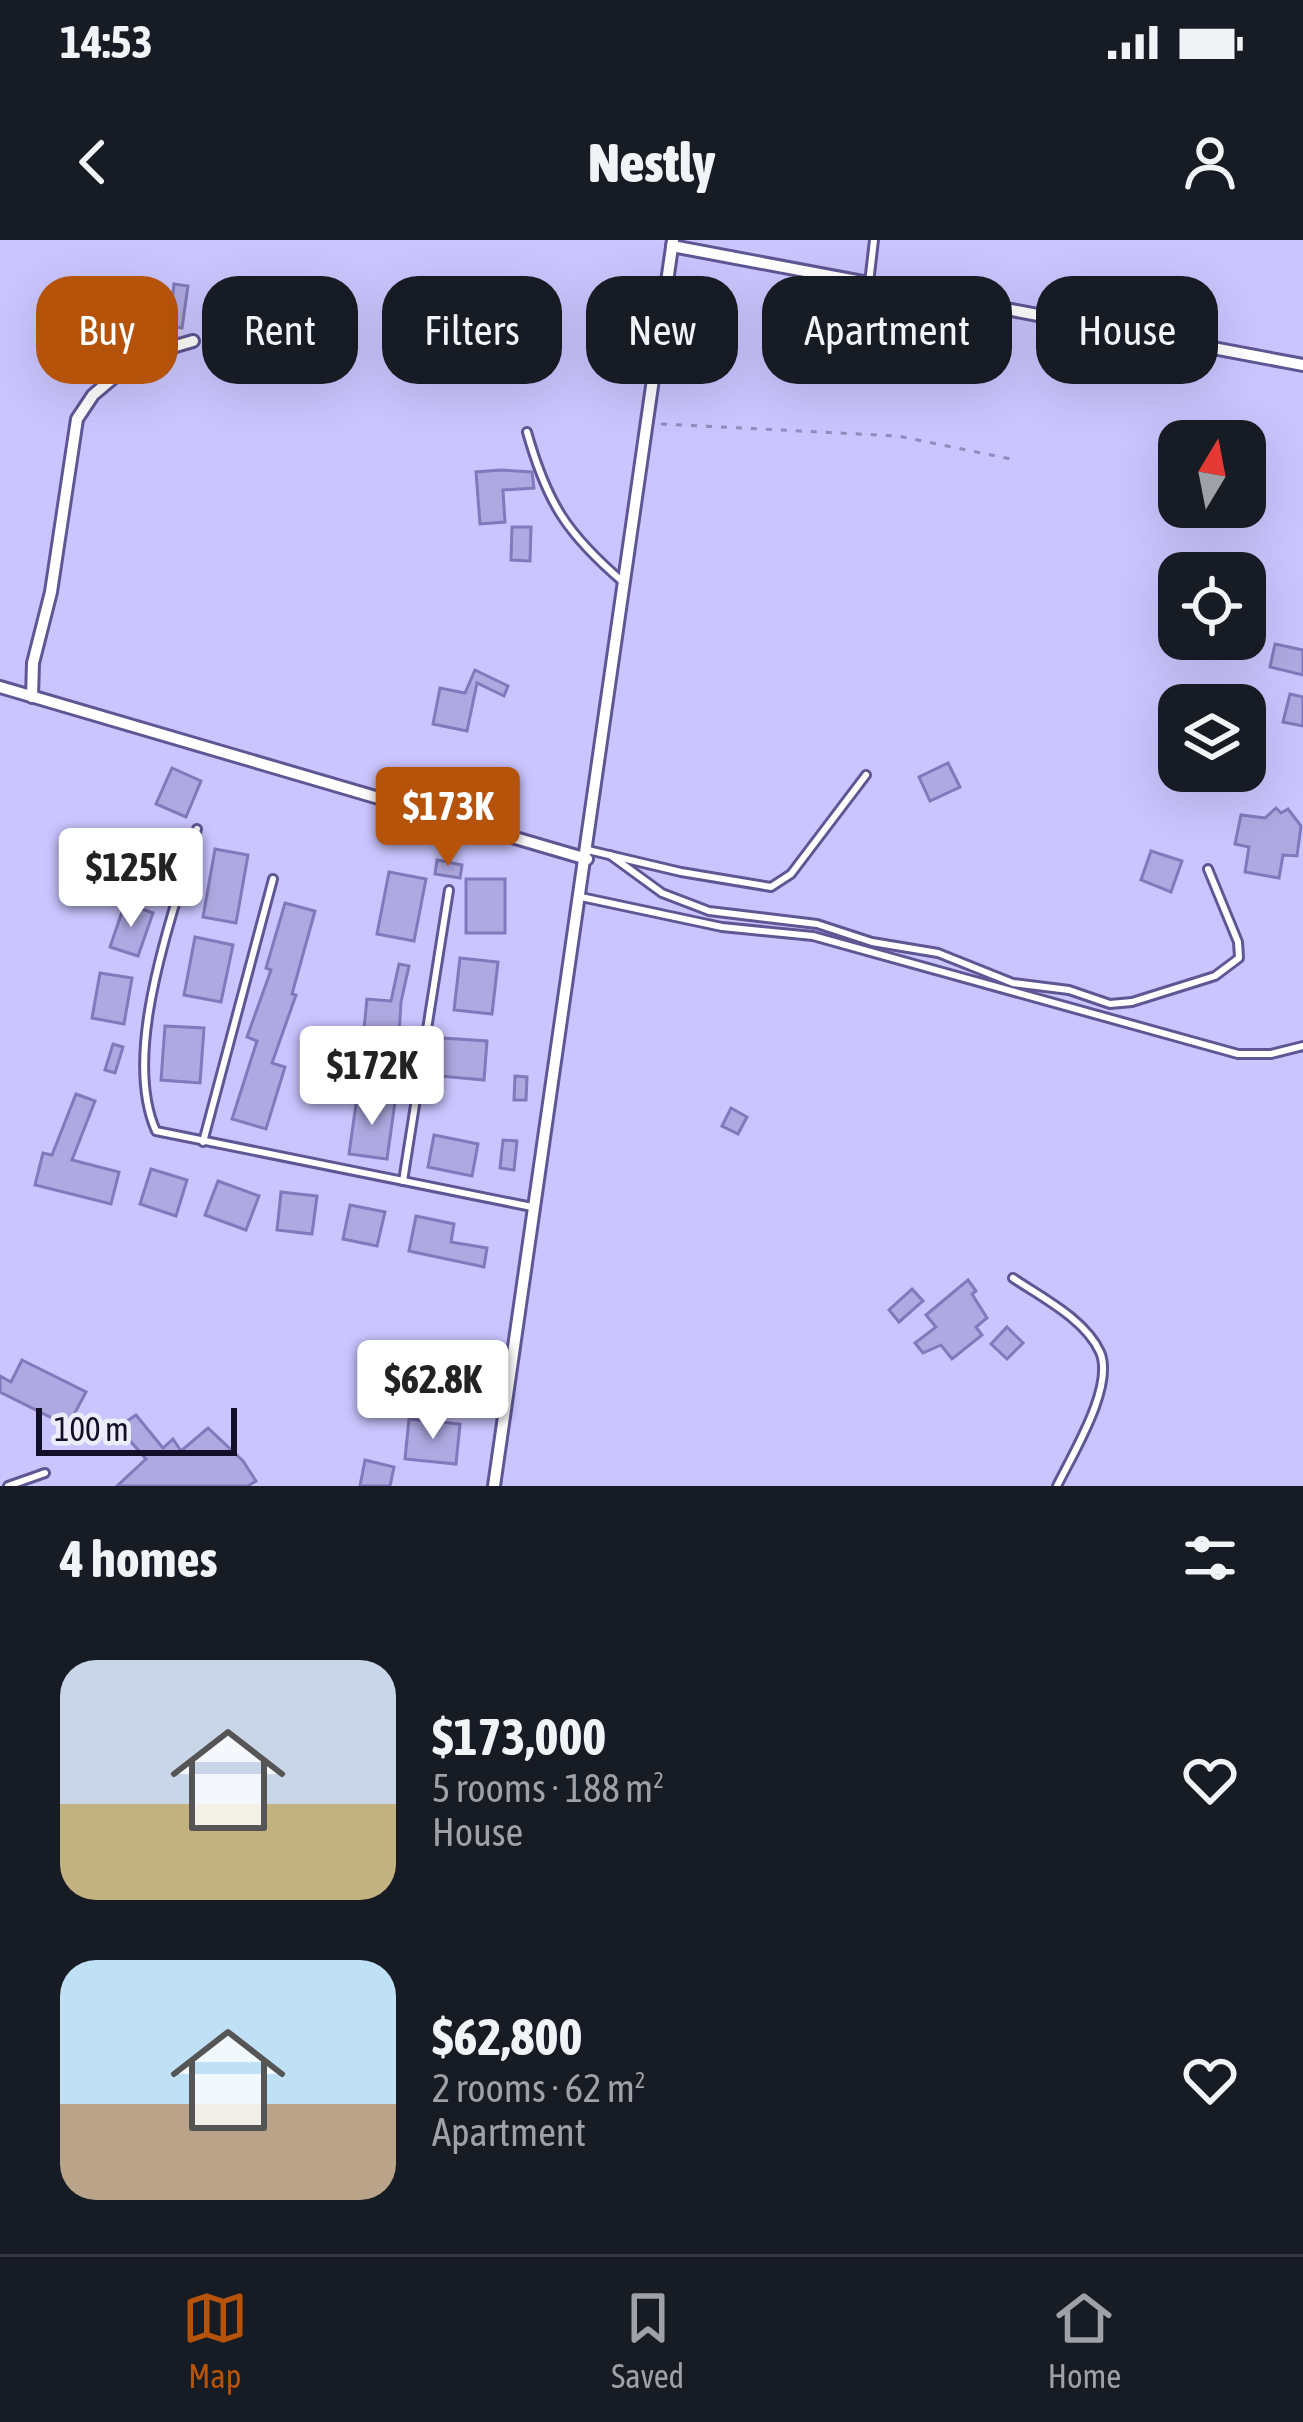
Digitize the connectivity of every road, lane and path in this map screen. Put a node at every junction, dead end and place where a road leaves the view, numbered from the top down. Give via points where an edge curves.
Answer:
1 (874, 240) edge
2 (672, 243) edge
3 (835, 276) edge
4 (870, 276) edge
5 (1012, 310) edge
6 (193, 341) dead end
7 (1303, 365) edge
8 (647, 423) junction
9 (527, 432) dead end
10 (1016, 460) dead end
11 (625, 584) junction
12 (0, 687) edge
13 (32, 697) junction
14 (866, 775) dead end
15 (197, 830) dead end
16 (587, 855) junction
17 (610, 855) junction
18 (1208, 869) dead end
19 (273, 879) dead end
20 (449, 890) dead end
21 (581, 897) junction
22 (1303, 1046) edge
23 (203, 1142) junction
24 (403, 1180) junction
25 (535, 1208) junction
26 (1012, 1278) dead end
27 (45, 1473) dead end
28 (8, 1486) edge
29 (494, 1486) edge
30 (1057, 1486) edge

1 - 4 lane
2 - 3 street
2 - 8 street
5 - 7 street
6 - 13 street via 138,357 77,418
8 - 10 path via 898,436
8 - 11 street
9 - 11 lane via 544,488 567,526
11 - 16 street
12 - 13 street
13 - 16 street
14 - 17 lane via 791,874 771,887
15 - 23 lane via 152,998 143,1068 156,1131
16 - 17 lane
16 - 21 street
17 - 18 lane via 662,893 709,911 817,924 1119,1004 1215,976 1239,958
19 - 23 lane
20 - 24 lane
21 - 22 lane via 722,927 813,936 1238,1054
21 - 25 street
23 - 24 lane
24 - 25 lane
25 - 29 street
26 - 30 lane via 1100,1352 1098,1395
27 - 28 lane

